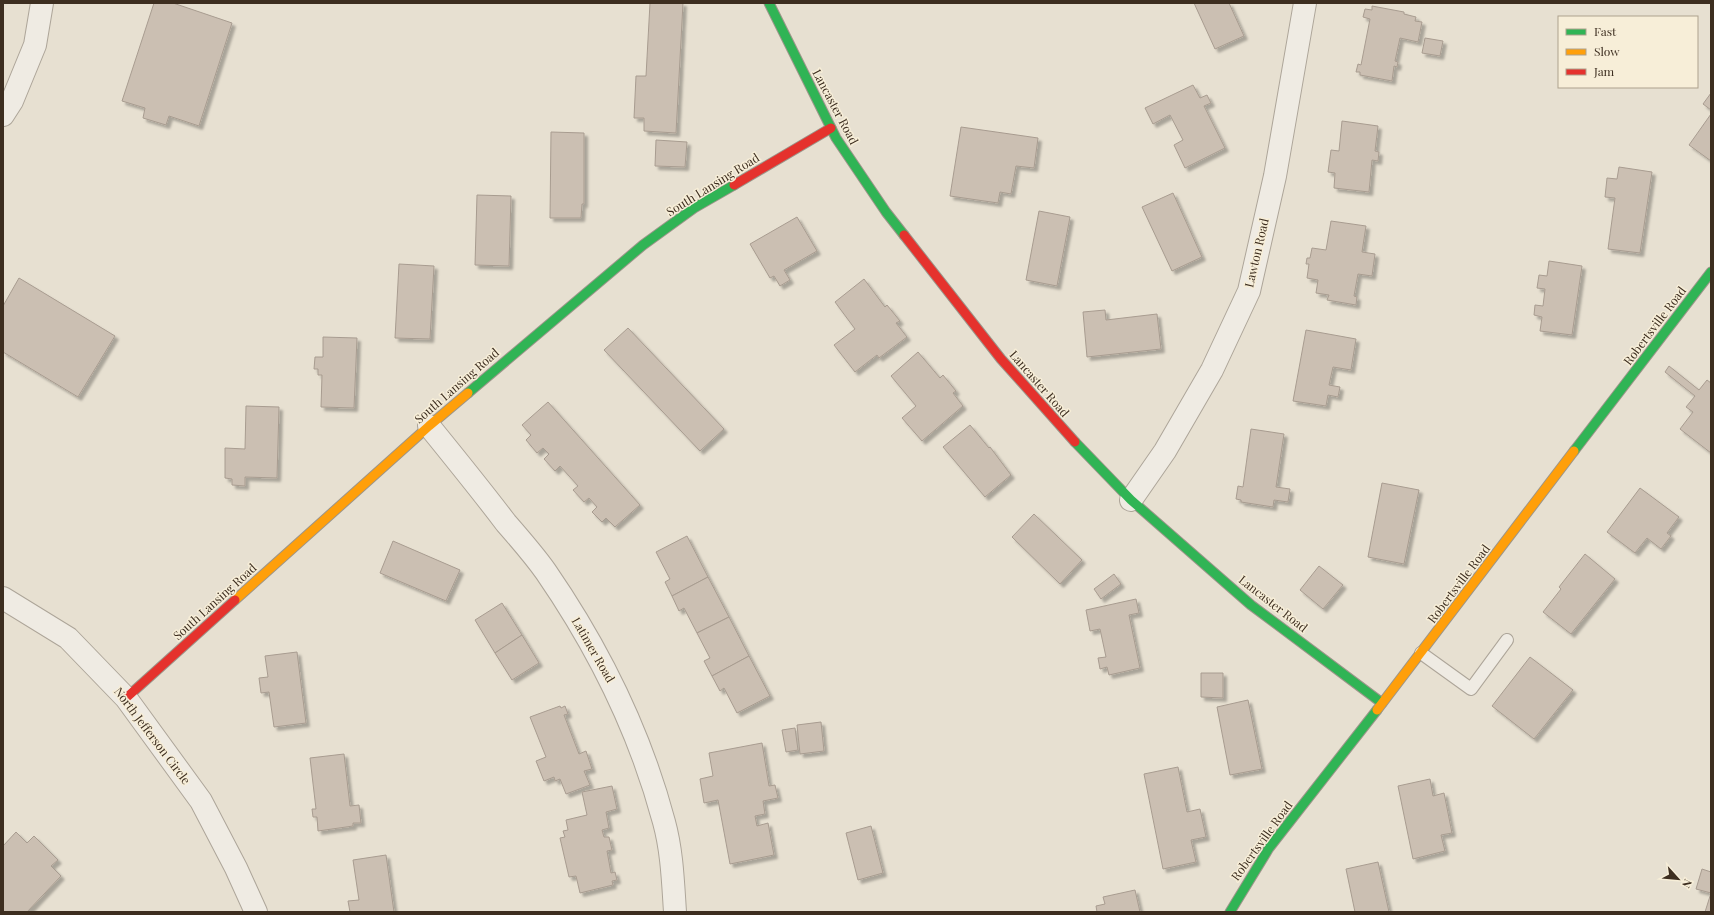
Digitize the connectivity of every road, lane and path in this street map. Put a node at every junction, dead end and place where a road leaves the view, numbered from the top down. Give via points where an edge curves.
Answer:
1 (42, 3) edge
2 (769, 3) edge
3 (1305, 3) edge
4 (3, 115) edge
5 (831, 128) junction
6 (1711, 272) edge
7 (429, 426) junction
8 (1131, 500) junction
9 (3, 598) edge
10 (1507, 640) dead end
11 (1421, 653) junction
12 (126, 698) junction
13 (1382, 703) junction
14 (256, 912) edge
15 (675, 912) edge
16 (1230, 912) edge

1 - 4 street via 35,45 12,101
2 - 5 street, Lancaster Road
3 - 8 street, Lawton Road via 1275,176 1249,291 1212,370 1165,451
5 - 7 street, South Lansing Road via 694,208 642,245
5 - 8 street, Lancaster Road via 886,212 967,317 1058,424
6 - 11 street, Robertsville Road
7 - 12 street, South Lansing Road
7 - 15 street, Latimer Road via 546,572 594,648 613,684 635,735 664,823 671,860
8 - 13 street, Lancaster Road via 1251,604
9 - 12 street, North Jefferson Circle via 68,638
10 - 11 lane via 1470,689
11 - 13 street, Robertsville Road
12 - 14 street, North Jefferson Circle via 201,801
13 - 16 street, Robertsville Road via 1269,848

